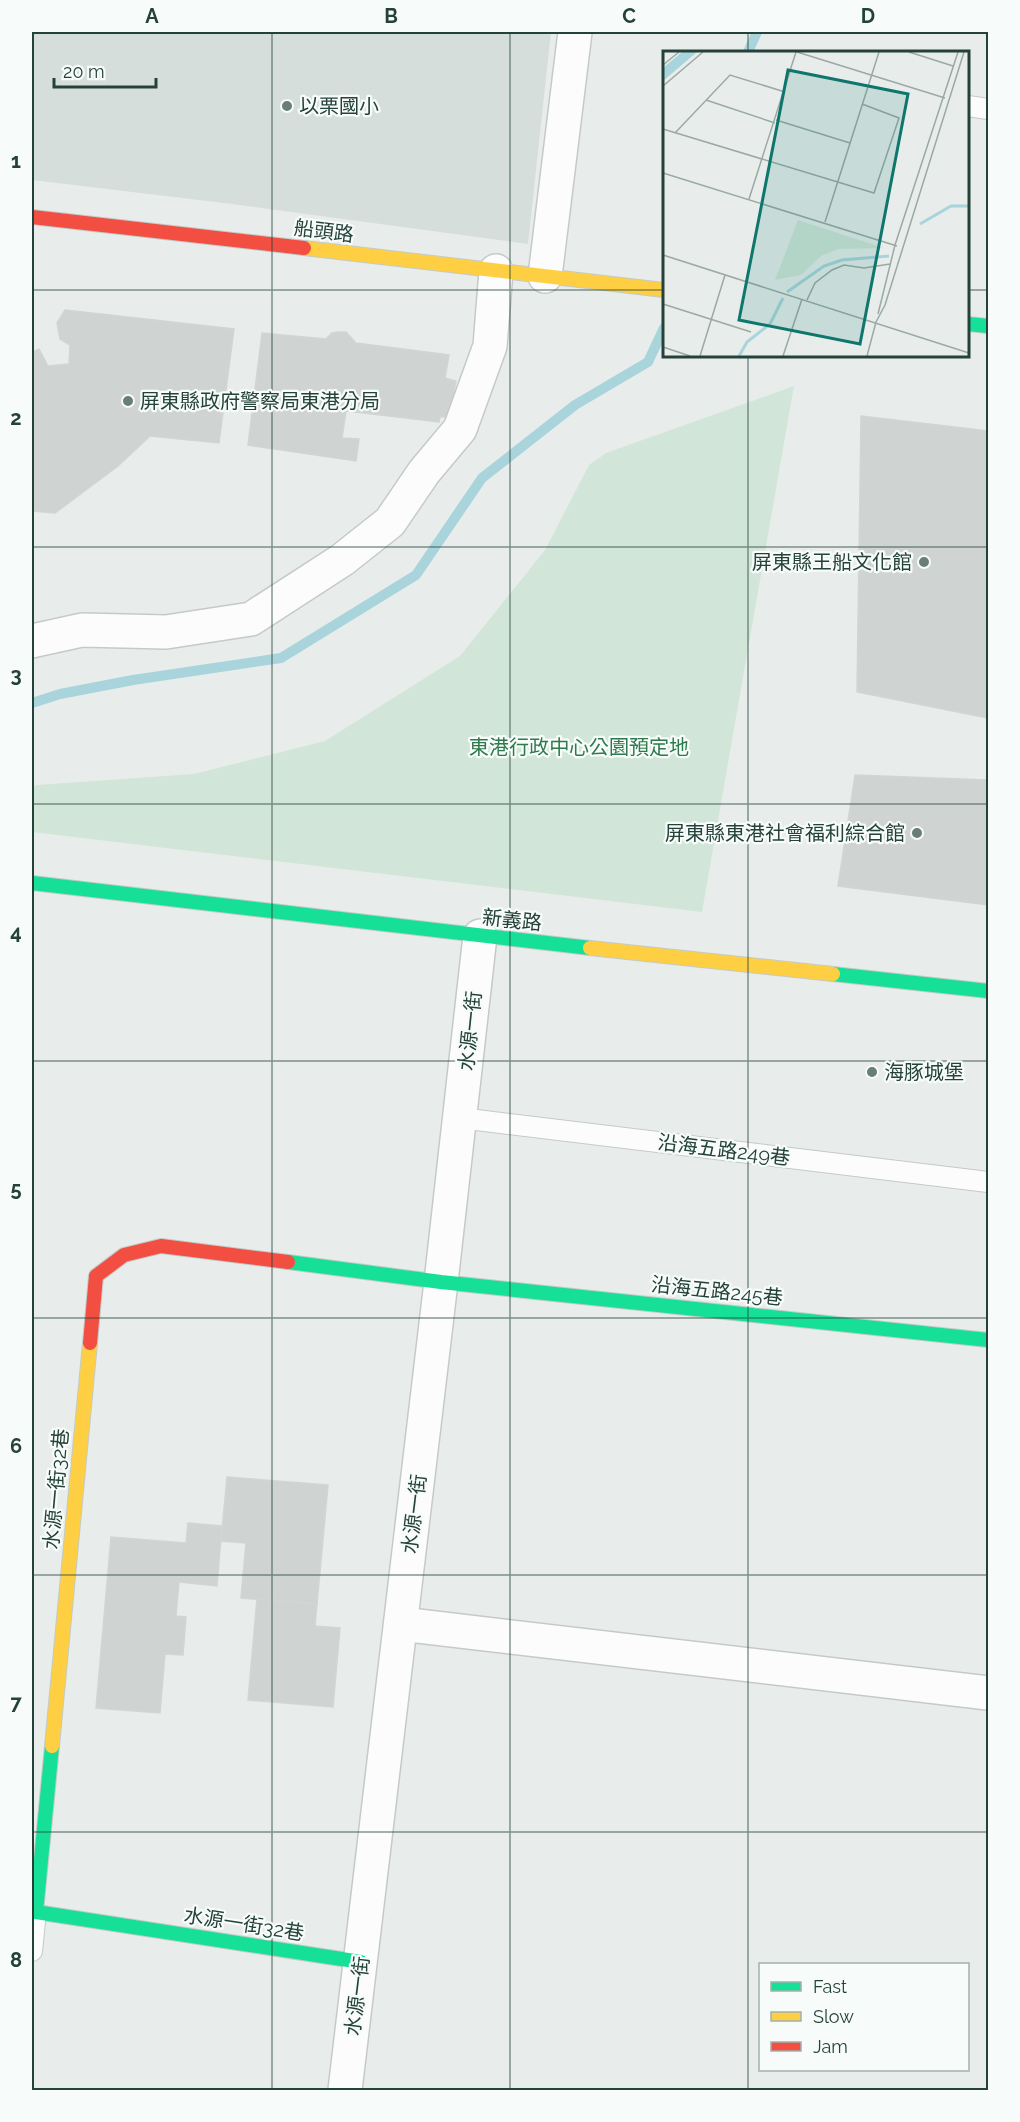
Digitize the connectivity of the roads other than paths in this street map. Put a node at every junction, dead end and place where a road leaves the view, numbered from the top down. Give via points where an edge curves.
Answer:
1 (575, 32) edge
2 (969, 106) edge
3 (988, 109) edge
4 (32, 217) edge
5 (496, 271) junction
6 (545, 276) junction
7 (663, 290) edge
8 (969, 324) edge
9 (988, 326) edge
10 (32, 641) edge
11 (32, 883) edge
12 (480, 936) junction
13 (988, 991) edge
14 (460, 1118) junction
15 (988, 1182) edge
16 (441, 1282) junction
17 (988, 1340) edge
18 (401, 1624) junction
19 (988, 1693) edge
20 (36, 1912) junction
21 (32, 1951) edge
22 (361, 1962) junction
23 (345, 2091) edge

1 - 6 street
2 - 3 lane
4 - 5 street, 船頭路
5 - 6 street, 船頭路
5 - 10 street via 490,346 460,429 390,522 374,535 251,619 166,632 82,630
6 - 7 street, 船頭路
8 - 9 street
11 - 12 street, 新義路
12 - 13 street, 新義路
12 - 14 street, 水源一街
14 - 15 lane, 沿海五路249巷
14 - 16 street, 水源一街
16 - 17 street, 沿海五路245巷
16 - 18 street, 水源一街
16 - 20 street, 水源一街32巷 via 160,1246 124,1256 96,1276
18 - 19 street
18 - 22 street, 水源一街
20 - 21 lane
20 - 22 street, 水源一街32巷
22 - 23 street, 水源一街

